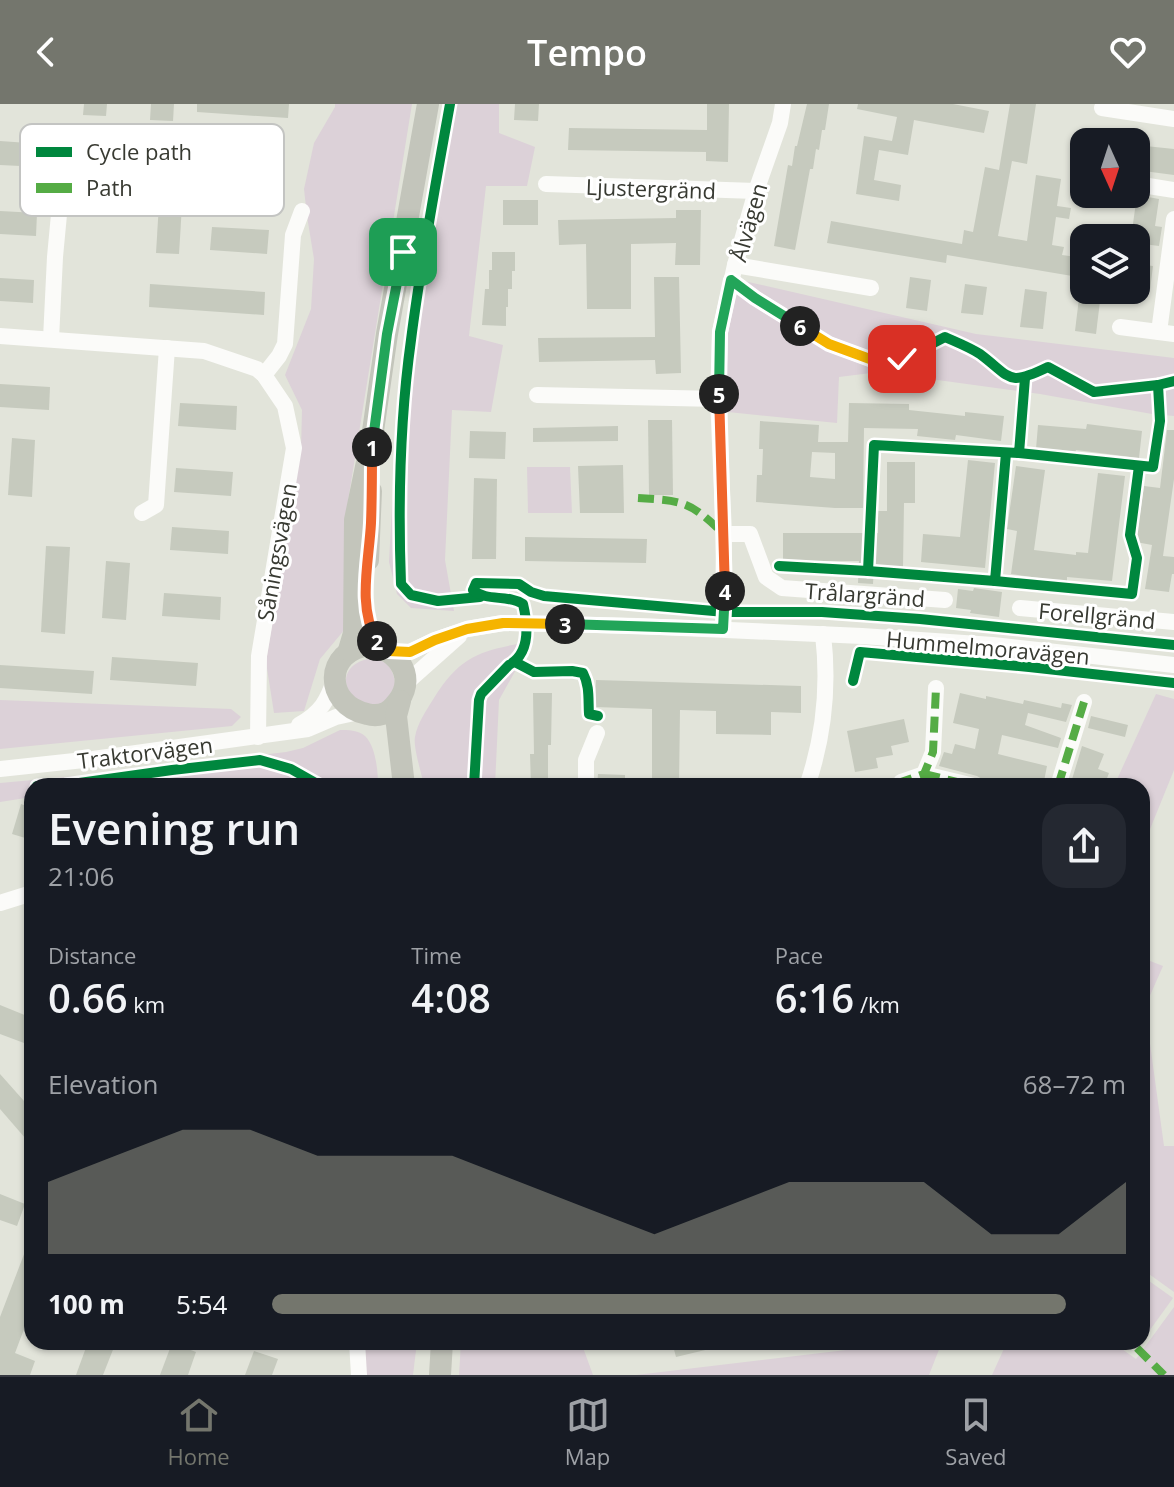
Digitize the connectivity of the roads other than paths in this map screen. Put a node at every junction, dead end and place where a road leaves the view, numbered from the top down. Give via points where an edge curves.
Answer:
1 (428, 104) edge
2 (783, 104) edge
3 (1102, 108) dead end
4 (1174, 119) edge
5 (546, 184) dead end
6 (1150, 186) edge
7 (1174, 190) edge
8 (756, 191) junction
9 (302, 211) dead end
10 (59, 216) edge
11 (1174, 219) edge
12 (735, 265) junction
13 (871, 288) dead end
14 (1120, 327) dead end
15 (1167, 333) edge
16 (0, 336) edge
17 (51, 339) junction
18 (167, 348) junction
19 (264, 375) junction
20 (537, 395) dead end
21 (718, 399) junction
22 (372, 438) junction
23 (142, 513) dead end
24 (724, 534) junction
25 (945, 600) dead end
26 (1020, 608) dead end
27 (1174, 622) edge
28 (467, 629) junction
29 (723, 629) junction
30 (823, 634) junction
31 (384, 649) junction
32 (349, 650) junction
33 (1174, 665) edge
34 (335, 677) junction
35 (936, 688) dead end
36 (402, 693) junction
37 (1084, 702) dead end
38 (365, 714) junction
39 (289, 731) junction
40 (597, 733) dead end
41 (258, 737) junction
42 (0, 769) edge
43 (924, 774) junction
44 (388, 778) edge
45 (403, 778) edge
46 (586, 778) edge
47 (809, 778) edge
48 (912, 778) edge
49 (941, 778) edge
50 (1060, 778) edge
51 (24, 896) edge
52 (0, 903) edge
53 (357, 1350) edge
54 (442, 1350) edge
55 (359, 1375) edge
56 (440, 1375) edge

1 - 22 main road
2 - 8 street, Ålvägen
3 - 4 street
5 - 8 street, Ljustergränd
6 - 7 street
8 - 12 street, Ålvägen
9 - 19 street via 293,235 285,344
10 - 17 street
11 - 15 street
12 - 13 street
12 - 21 street, Ålvägen via 720,332
14 - 15 street
16 - 17 street
17 - 18 street
18 - 19 street via 204,351
18 - 23 street via 156,505
19 - 41 street, Såningsvägen via 285,406 294,448 259,656
20 - 21 street
21 - 24 street, Ålvägen
22 - 31 main road via 365,609 370,631
22 - 32 main road via 355,520 354,633
24 - 25 street, Trålargränd via 750,534 766,577 782,588
24 - 29 street, Ålvägen
26 - 27 street, Forellgränd
28 - 29 street, Hummelmoravägen via 503,623
28 - 31 street, Hummelmoravägen via 410,652
28 - 36 street
29 - 30 street, Hummelmoravägen
30 - 33 street, Hummelmoravägen
30 - 47 street via 824,716
31 - 32 main road
31 - 36 main road via 402,665
32 - 34 main road via 338,662
34 - 38 main road via 347,706
34 - 39 street, Traktorvägen via 328,699
35 - 43 street via 933,752
36 - 38 main road via 384,714
36 - 45 main road via 396,716
37 - 50 street
38 - 39 street, Traktorvägen
38 - 44 main road via 382,730
39 - 41 street, Traktorvägen
40 - 46 street via 586,760
41 - 42 street, Traktorvägen
43 - 48 street
43 - 49 street
51 - 52 street
53 - 55 street
54 - 56 main road

